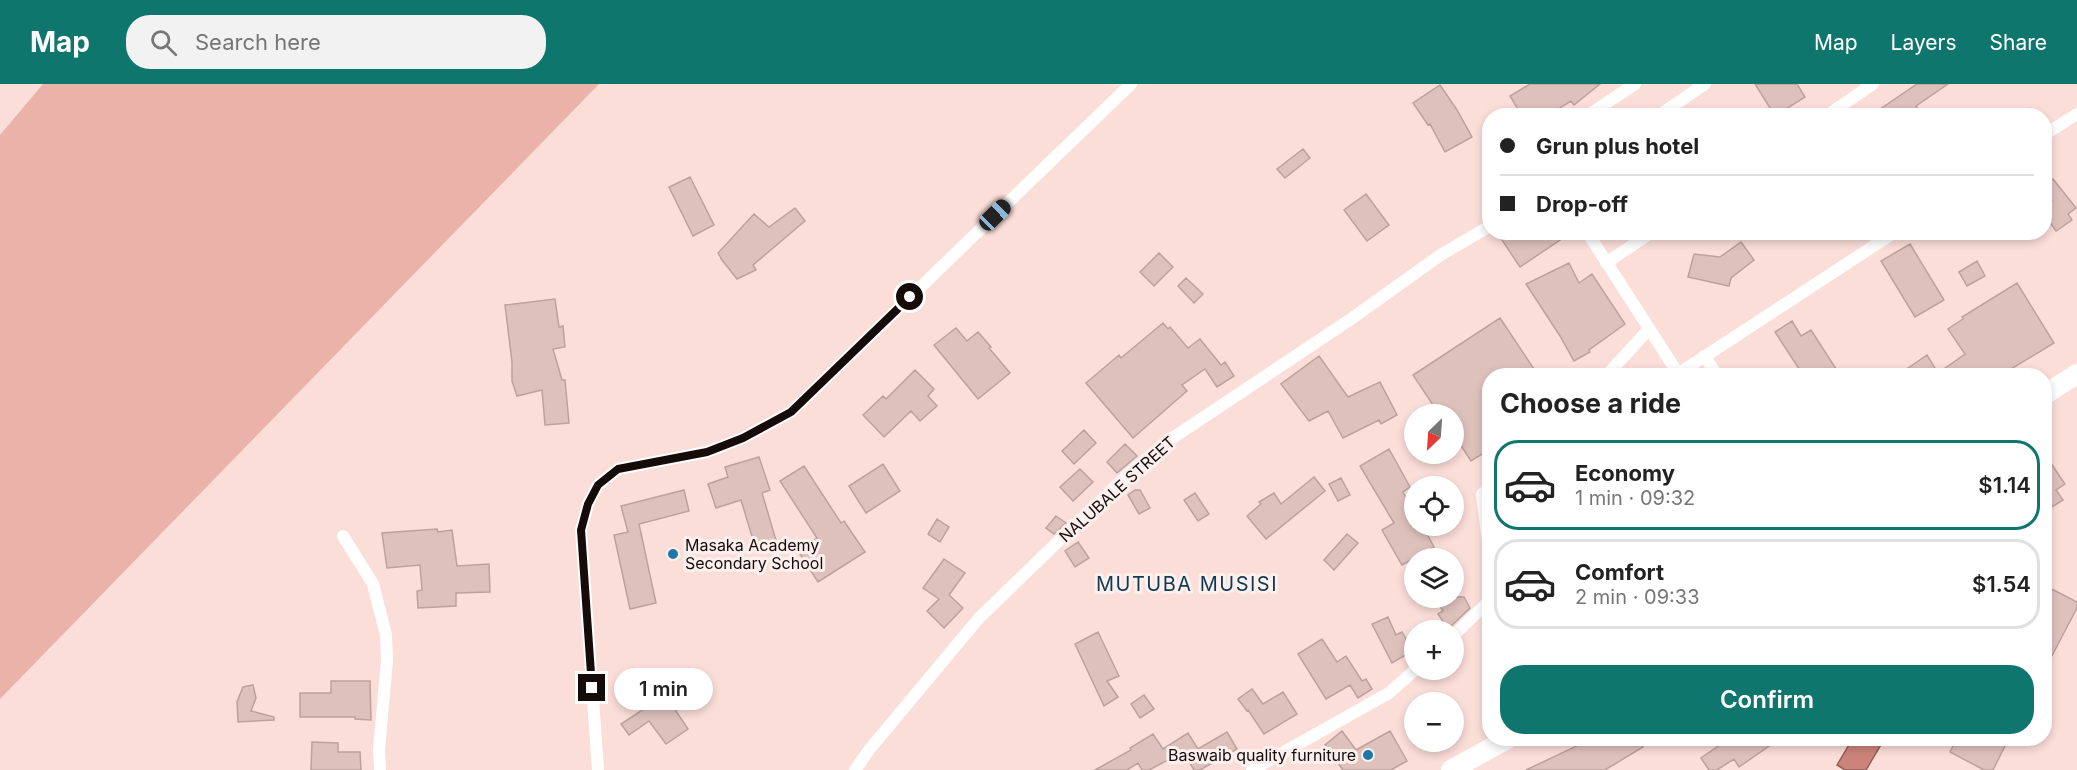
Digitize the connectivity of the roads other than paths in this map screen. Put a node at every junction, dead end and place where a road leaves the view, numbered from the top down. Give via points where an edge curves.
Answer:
1 (1131, 84) edge
2 (1635, 84) edge
3 (1705, 84) edge
4 (1873, 84) edge
5 (1598, 108) edge
6 (1670, 108) edge
7 (1838, 108) edge
8 (2077, 114) edge
9 (2052, 130) edge
10 (1482, 231) edge
11 (1592, 240) edge
12 (1640, 240) edge
13 (1883, 240) edge
14 (1606, 263) junction
15 (1649, 328) junction
16 (1704, 356) junction
17 (1613, 368) edge
18 (1675, 368) edge
19 (1688, 368) edge
20 (1712, 368) edge
21 (2077, 375) edge
22 (2052, 390) edge
23 (343, 536) dead end
24 (1482, 608) edge
25 (1464, 625) edge
26 (1404, 680) edge
27 (1494, 746) edge
28 (380, 770) edge
29 (598, 770) edge
30 (855, 770) edge
31 (1252, 770) edge
32 (1451, 770) edge

1 - 29 street via 791,412 707,452 618,469 598,485 581,530
2 - 5 street
3 - 6 street
4 - 7 street
8 - 9 street
10 - 30 street, NALUBALE STREET via 1168,441 1127,475 979,618
11 - 14 street
12 - 14 street
13 - 16 street
14 - 15 street
15 - 17 street
15 - 18 street
16 - 19 street
16 - 20 street
21 - 22 main road
23 - 28 street via 373,584 386,635
24 - 25 street
26 - 31 street via 1389,693
27 - 32 main road

